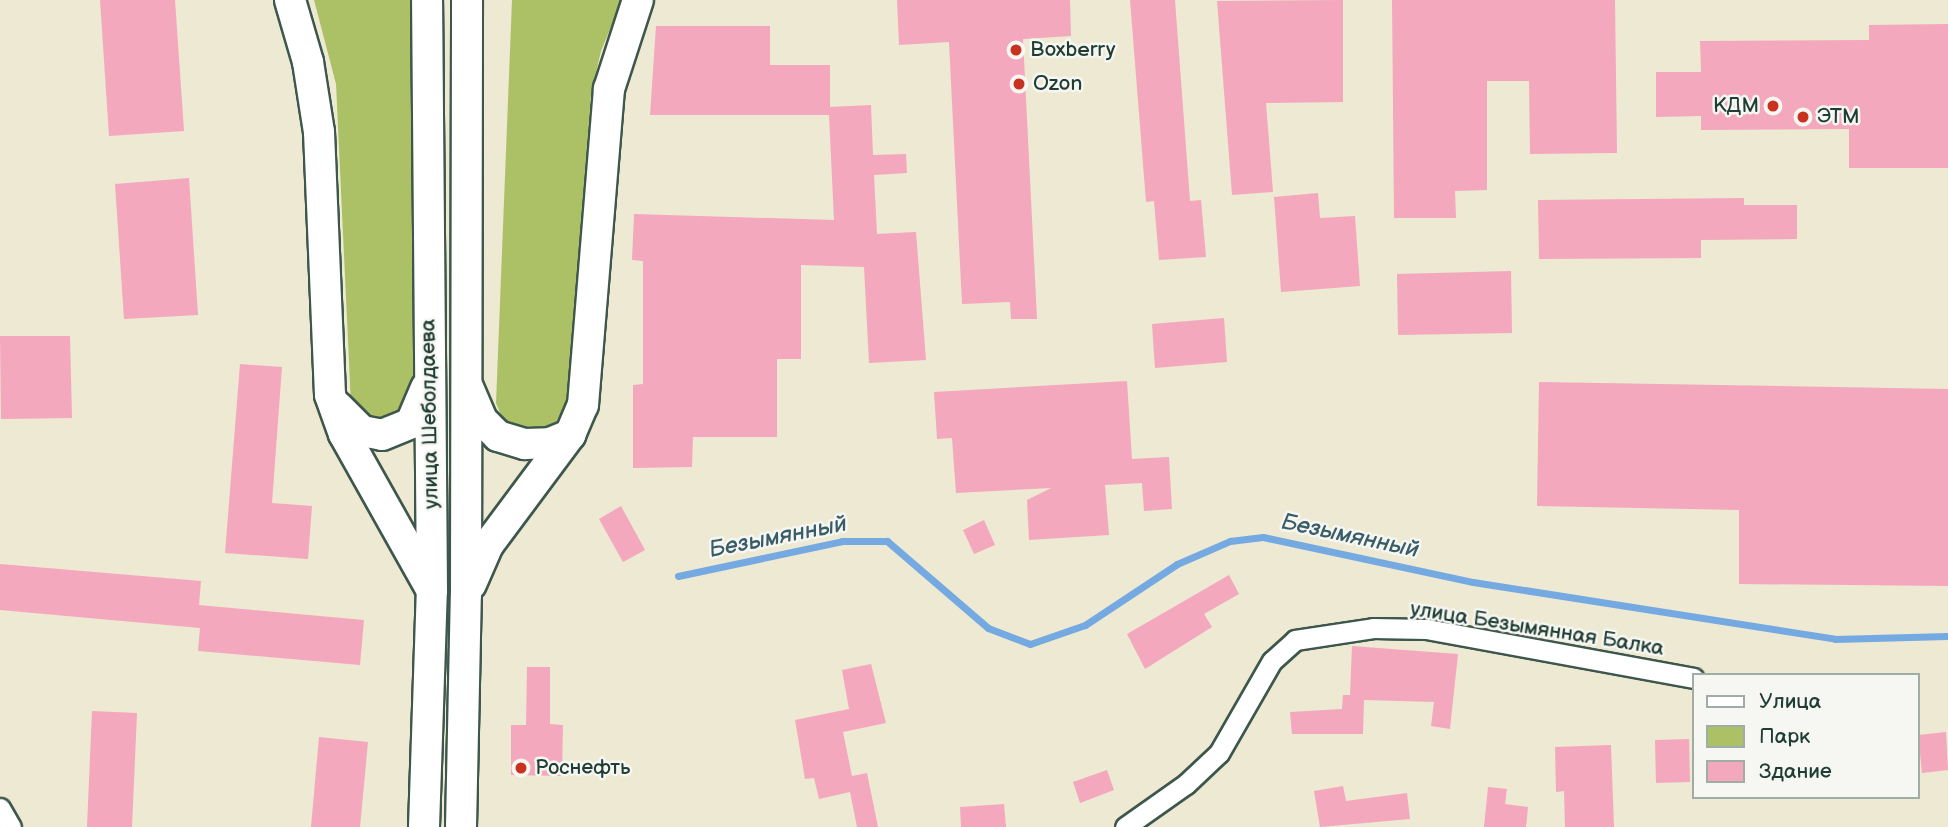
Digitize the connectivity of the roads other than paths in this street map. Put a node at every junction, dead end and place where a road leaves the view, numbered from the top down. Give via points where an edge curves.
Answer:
1 (290, 0) edge
2 (427, 0) edge
3 (467, 0) edge
4 (638, 0) edge
5 (429, 379) junction
6 (465, 379) junction
7 (330, 394) junction
8 (570, 435) junction
9 (432, 591) junction
10 (466, 594) junction
11 (1692, 678) edge
12 (0, 808) edge
13 (10, 827) edge
14 (424, 827) edge
15 (461, 827) edge
16 (1125, 827) edge

1 - 7 main road via 308,62 319,132
2 - 5 main road, улица Шеболдаева
3 - 6 main road, улица Шеболдаева
4 - 8 main road via 609,89 589,372 583,405
5 - 7 main road via 411,423 382,435 362,431 346,419
5 - 9 main road, улица Шеболдаева
6 - 8 main road via 482,420 498,436 525,444 550,443
6 - 10 main road, улица Шеболдаева
7 - 9 main road via 344,434
8 - 10 main road via 488,545
9 - 14 main road, улица Шеболдаева
10 - 15 main road, улица Шеболдаева
11 - 16 street, улица Безымянная Балка via 1427,629 1373,628 1295,640 1272,660 1219,753 1186,784
12 - 13 street

